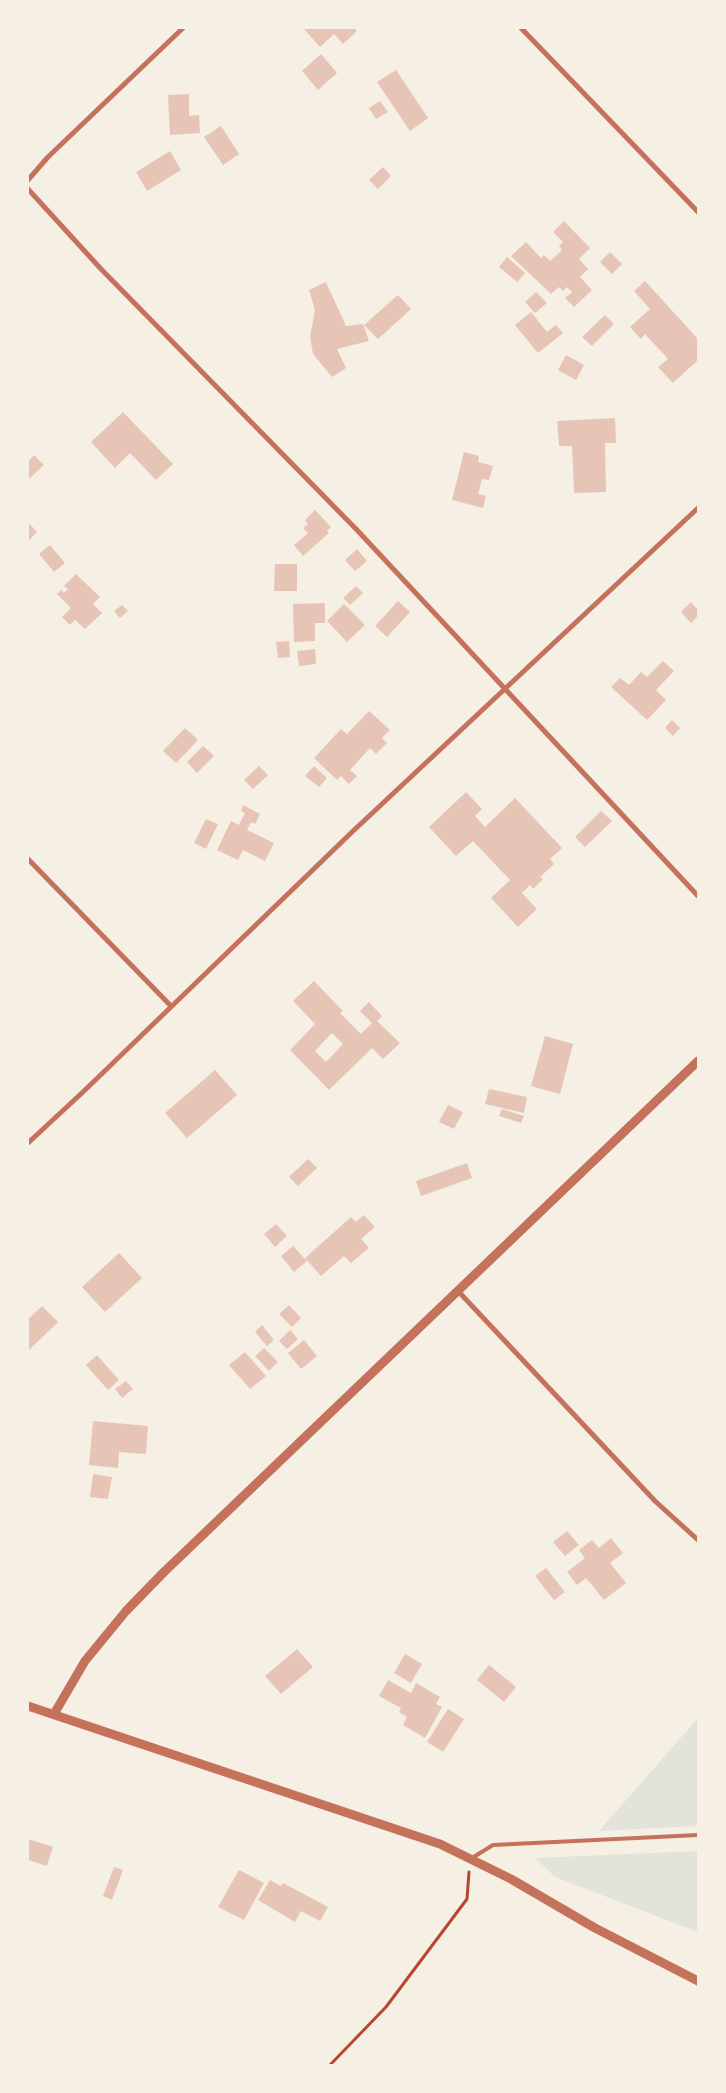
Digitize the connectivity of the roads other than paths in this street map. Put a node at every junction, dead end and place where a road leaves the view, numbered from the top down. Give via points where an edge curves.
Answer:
1 (183, 28) edge
2 (521, 28) edge
3 (28, 180) edge
4 (28, 189) edge
5 (698, 212) edge
6 (698, 508) edge
7 (505, 689) junction
8 (28, 859) edge
9 (698, 896) edge
10 (171, 1006) junction
11 (698, 1061) edge
12 (28, 1143) edge
13 (458, 1292) junction
14 (698, 1540) edge
15 (28, 1706) edge
16 (54, 1714) junction
17 (698, 1835) edge
18 (470, 1859) junction
19 (698, 1981) edge

1 - 3 street
2 - 5 street
4 - 7 street via 101,269 357,530
6 - 7 street
7 - 9 street
7 - 10 street
8 - 10 street
10 - 12 street
11 - 13 street
13 - 14 street via 655,1501
13 - 16 street via 126,1611 85,1660
15 - 16 street
16 - 18 street via 440,1844
17 - 18 lane via 493,1845
18 - 19 street

